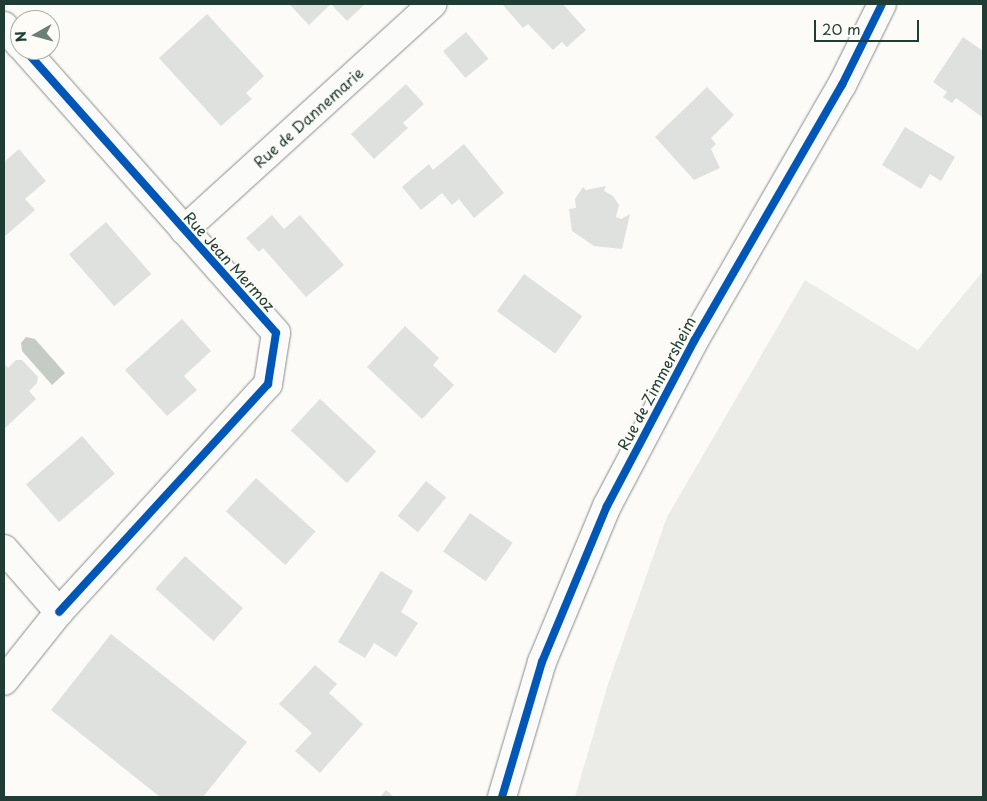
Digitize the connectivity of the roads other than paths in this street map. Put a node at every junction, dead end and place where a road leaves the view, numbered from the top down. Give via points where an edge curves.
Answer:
1 (432, 4) edge
2 (882, 4) edge
3 (34, 60) edge
4 (184, 230) junction
5 (4, 549) edge
6 (59, 612) junction
7 (4, 681) edge
8 (502, 797) edge

1 - 4 street, Rue de Dannemarie
2 - 8 street, Rue de Zimmersheim via 842,85 685,357 608,506 542,662
3 - 4 street, Rue Jean Mermoz
4 - 6 street, Rue Jean Mermoz via 276,333 268,384
5 - 6 street
6 - 7 street

